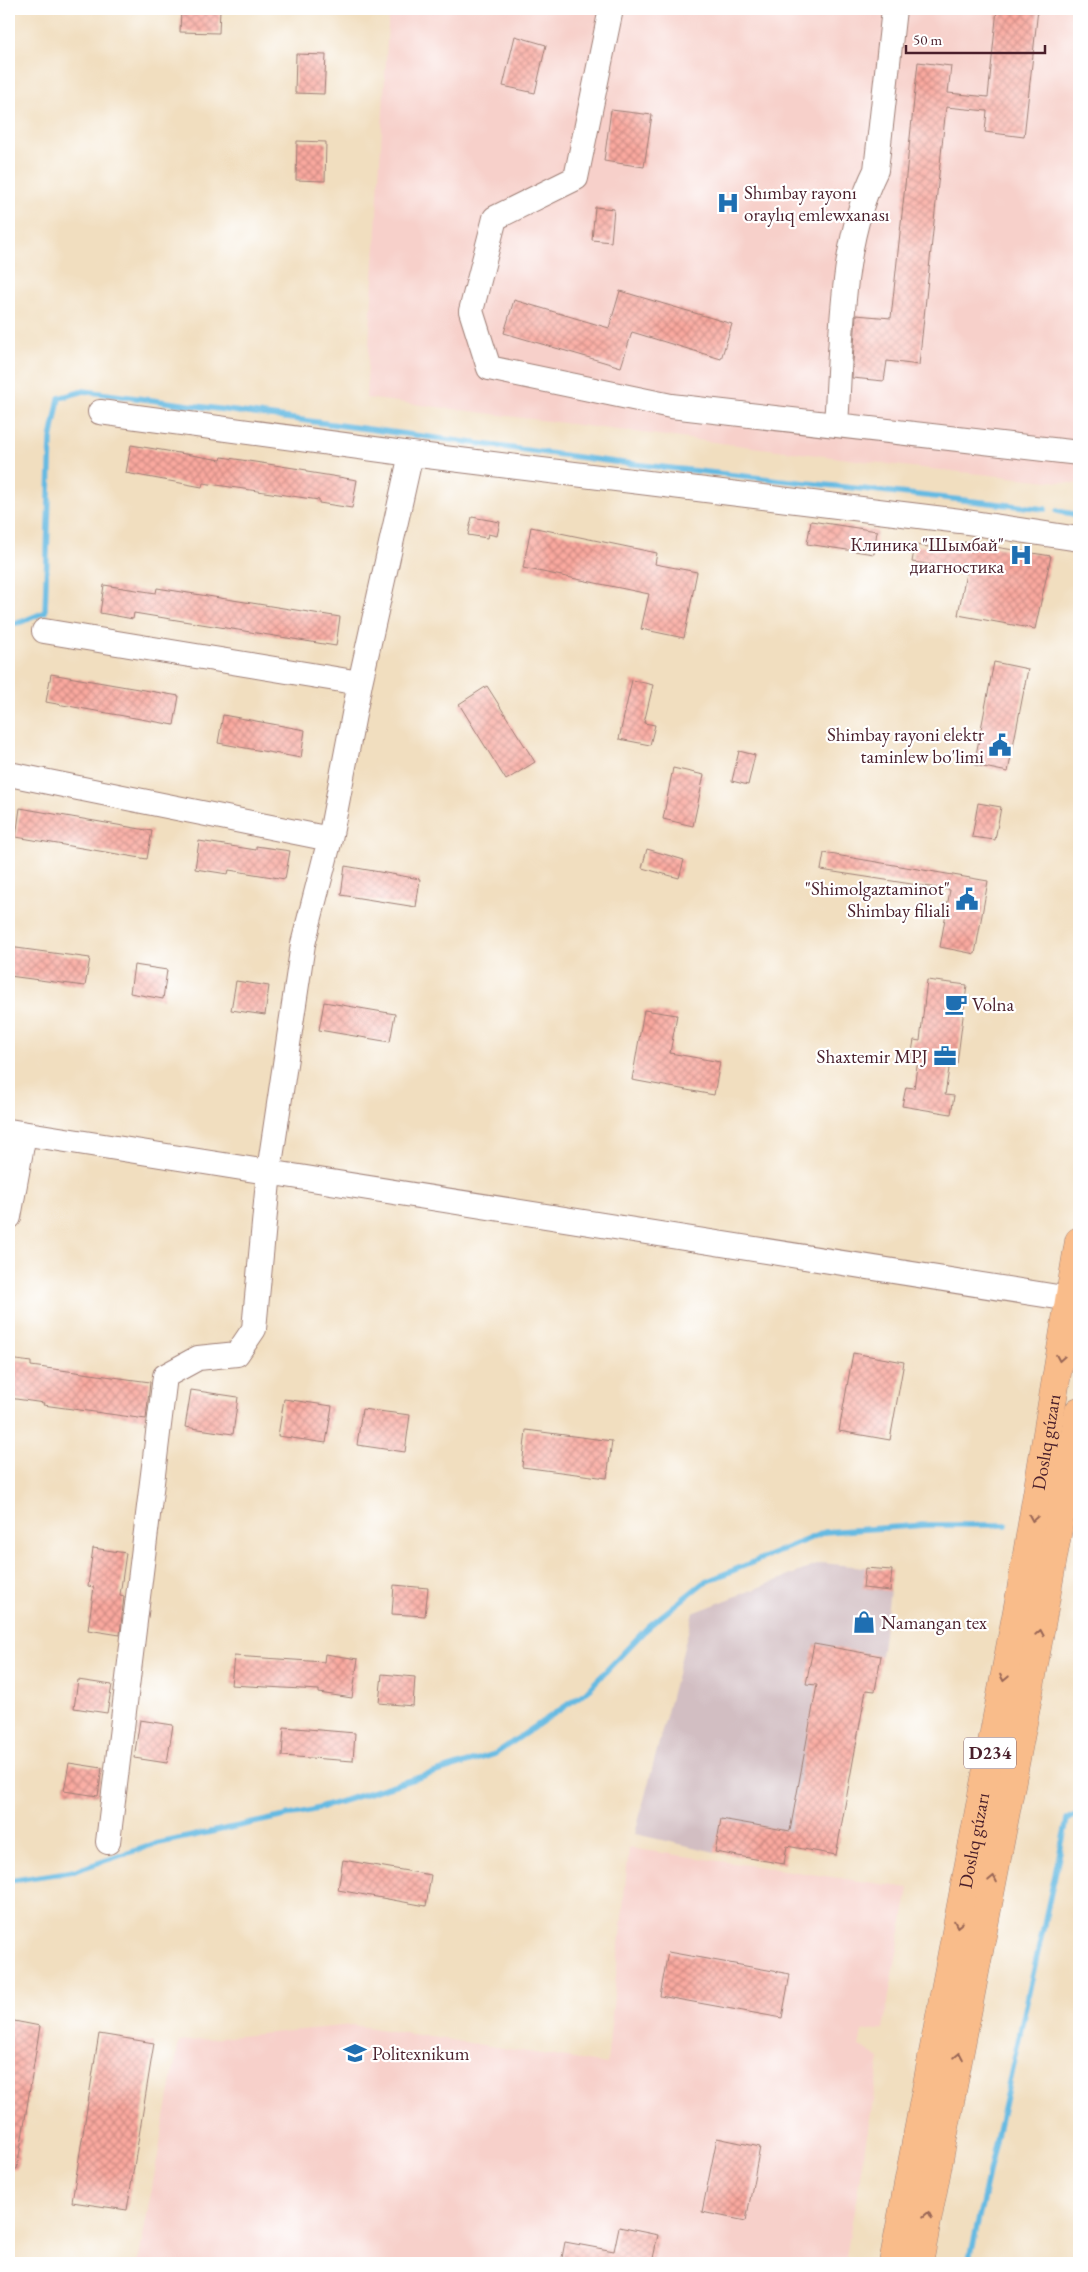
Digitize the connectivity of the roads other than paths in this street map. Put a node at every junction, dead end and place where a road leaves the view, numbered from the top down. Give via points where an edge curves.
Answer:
1 (610, 9) edge
2 (894, 9) edge
3 (100, 412) dead end
4 (836, 424) junction
5 (1079, 453) edge
6 (411, 454) junction
7 (1079, 539) edge
8 (44, 632) dead end
9 (360, 683) junction
10 (9, 774) edge
11 (330, 839) junction
12 (17, 1133) edge
13 (269, 1171) junction
14 (9, 1217) edge
15 (1079, 1241) edge
16 (1070, 1298) junction
17 (1079, 1411) edge
18 (108, 1842) dead end
19 (893, 2263) edge
20 (919, 2263) edge

1 - 4 street via 576,178 495,218 472,311 489,368 671,406
2 - 4 street via 876,170 864,194 849,256
3 - 6 street
4 - 5 street
6 - 7 street via 960,521
6 - 9 street
8 - 9 street
9 - 11 street
10 - 11 street
11 - 13 street via 303,944
12 - 13 street
12 - 14 street
13 - 16 street via 1015,1292
13 - 18 street via 254,1328 238,1354 198,1358 165,1376
15 - 16 main road, Doslıq gúzarı / D234
16 -> 19 main road, Doslıq gúzarı / D234 via 1021,1590
20 -> 17 main road, Doslıq gúzarı / D234 via 1032,1676

